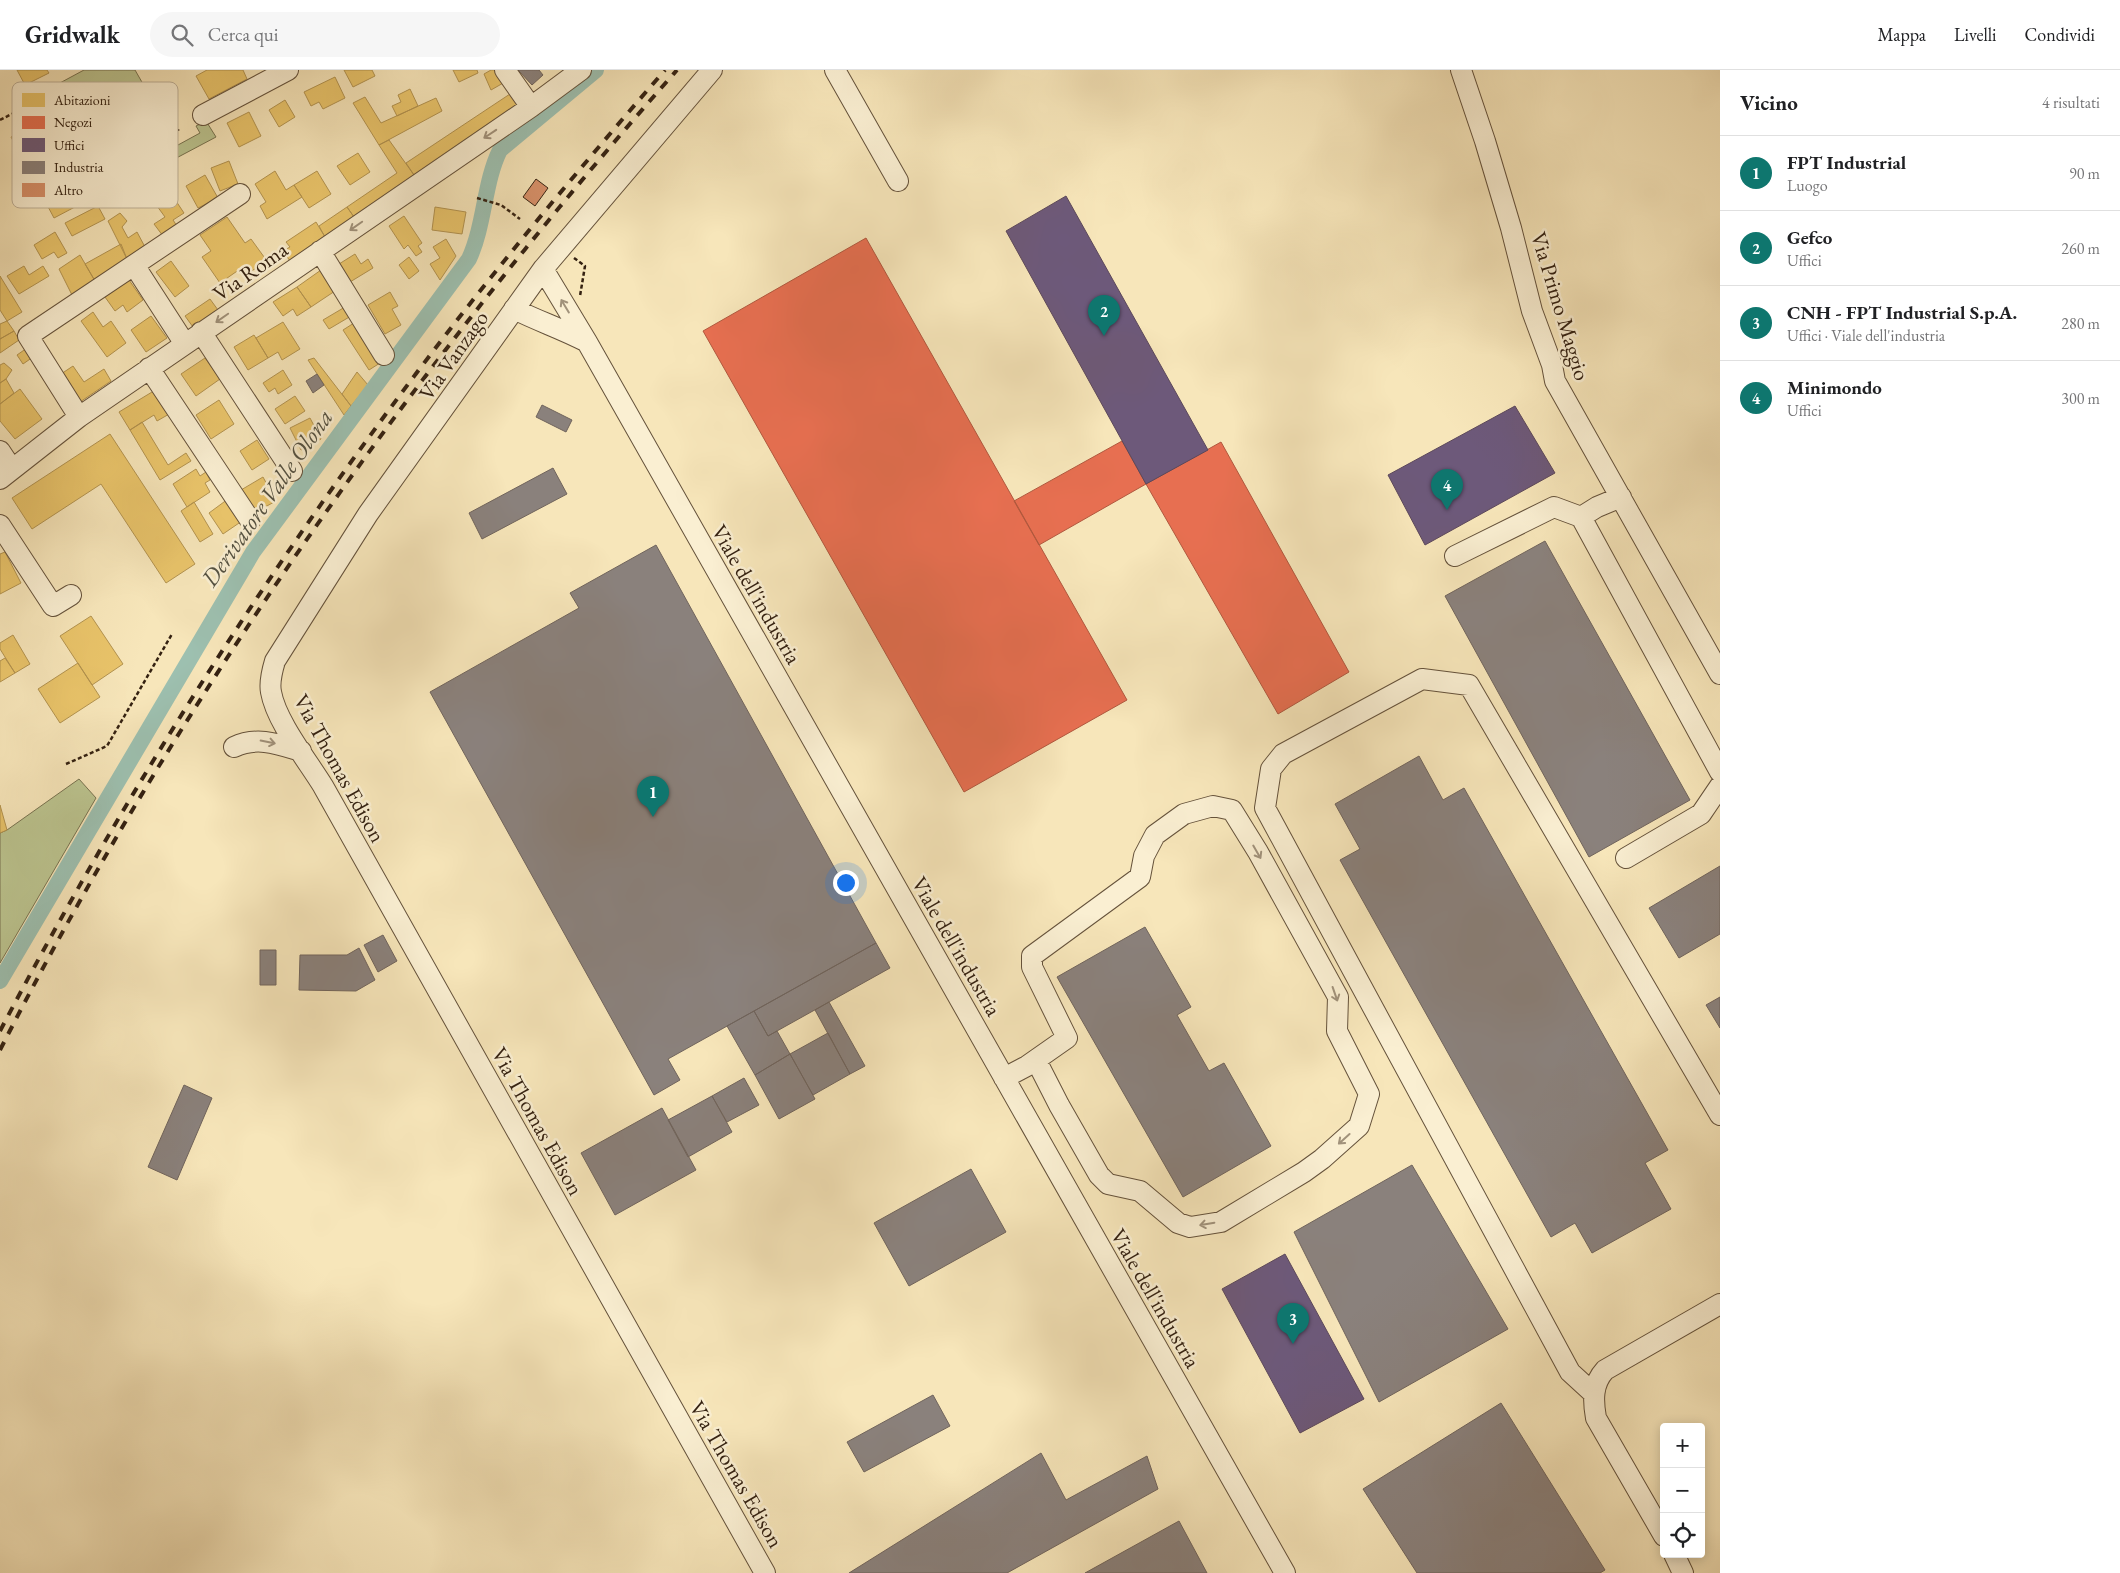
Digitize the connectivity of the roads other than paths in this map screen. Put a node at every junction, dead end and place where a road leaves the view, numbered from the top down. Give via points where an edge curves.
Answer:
1 (288, 70) edge
2 (505, 70) edge
3 (580, 70) edge
4 (712, 70) edge
5 (728, 70) edge
6 (836, 70) edge
7 (1461, 70) edge
8 (684, 101) junction
9 (531, 107) junction
10 (202, 115) dead end
11 (898, 181) dead end
12 (240, 194) dead end
13 (320, 251) junction
14 (134, 266) junction
15 (543, 269) junction
16 (514, 309) junction
17 (202, 332) junction
18 (587, 342) junction
19 (185, 344) junction
20 (384, 355) dead end
21 (150, 368) junction
22 (79, 417) junction
23 (0, 451) edge
24 (292, 471) dead end
25 (6, 474) edge
26 (1620, 497) junction
27 (1581, 517) junction
28 (250, 520) dead end
29 (0, 525) edge
30 (1456, 556) dead end
31 (71, 595) dead end
32 (1720, 674) edge
33 (271, 692) joint
34 (234, 746) dead end
35 (301, 751) junction
36 (1720, 772) edge
37 (1720, 786) edge
38 (1626, 858) dead end
39 (1036, 1060) junction
40 (1004, 1078) junction
41 (1720, 1115) edge
42 (1720, 1304) edge
43 (1594, 1394) junction
44 (1660, 1529) edge
45 (1676, 1558) edge
46 (766, 1573) edge
47 (1285, 1573) edge
48 (1683, 1573) edge

1 - 10 street
2 - 9 street
3 - 9 street, Via Roma
4 - 8 street, Via Vanzago
5 - 8 street
6 - 11 street
7 - 26 street, Via Primo Maggio via 1501,193 1532,311 1555,381
8 - 15 street, Via Vanzago
9 -> 13 street, Via Roma
12 - 14 street
13 -> 17 street, Via Roma
13 - 20 street
14 - 19 street
14 - 22 street via 28,336
15 - 16 street, Via Vanzago
18 -> 15 street, Viale dell'industria
16 - 18 street
16 - 33 street, Via Vanzago via 368,514 285,642 275,661
17 - 19 street, Via Roma
17 - 24 street
18 - 40 street, Viale dell'industria
19 - 21 street, Via Roma
21 - 22 street, Via Roma
21 - 28 street
22 - 25 street, Via Roma
23 - 25 street
26 - 27 street
26 - 32 street, Via Primo Maggio
27 - 30 street via 1554,507
27 - 36 street
29 - 31 street via 54,606
33 - 35 street, Via Thomas Edison via 281,718
34 -> 35 street via 262,740
35 - 46 street, Via Thomas Edison
37 - 38 street via 1701,814
39 -> 39 street via 1067,1038 1032,967 1032,956 1140,876 1144,856 1155,835 1184,814 1212,806 1232,810 1338,997 1336,1031 1369,1094 1359,1126 1322,1159 1221,1222 1190,1227 1178,1223 1140,1191 1108,1184 1099,1175
39 - 40 street
40 - 47 street, Viale dell'industria
41 - 43 street via 1469,685 1422,679 1283,754 1271,769 1265,808 1570,1372
42 - 43 street via 1605,1370 1599,1376
43 - 44 street via 1596,1418
45 - 48 street

